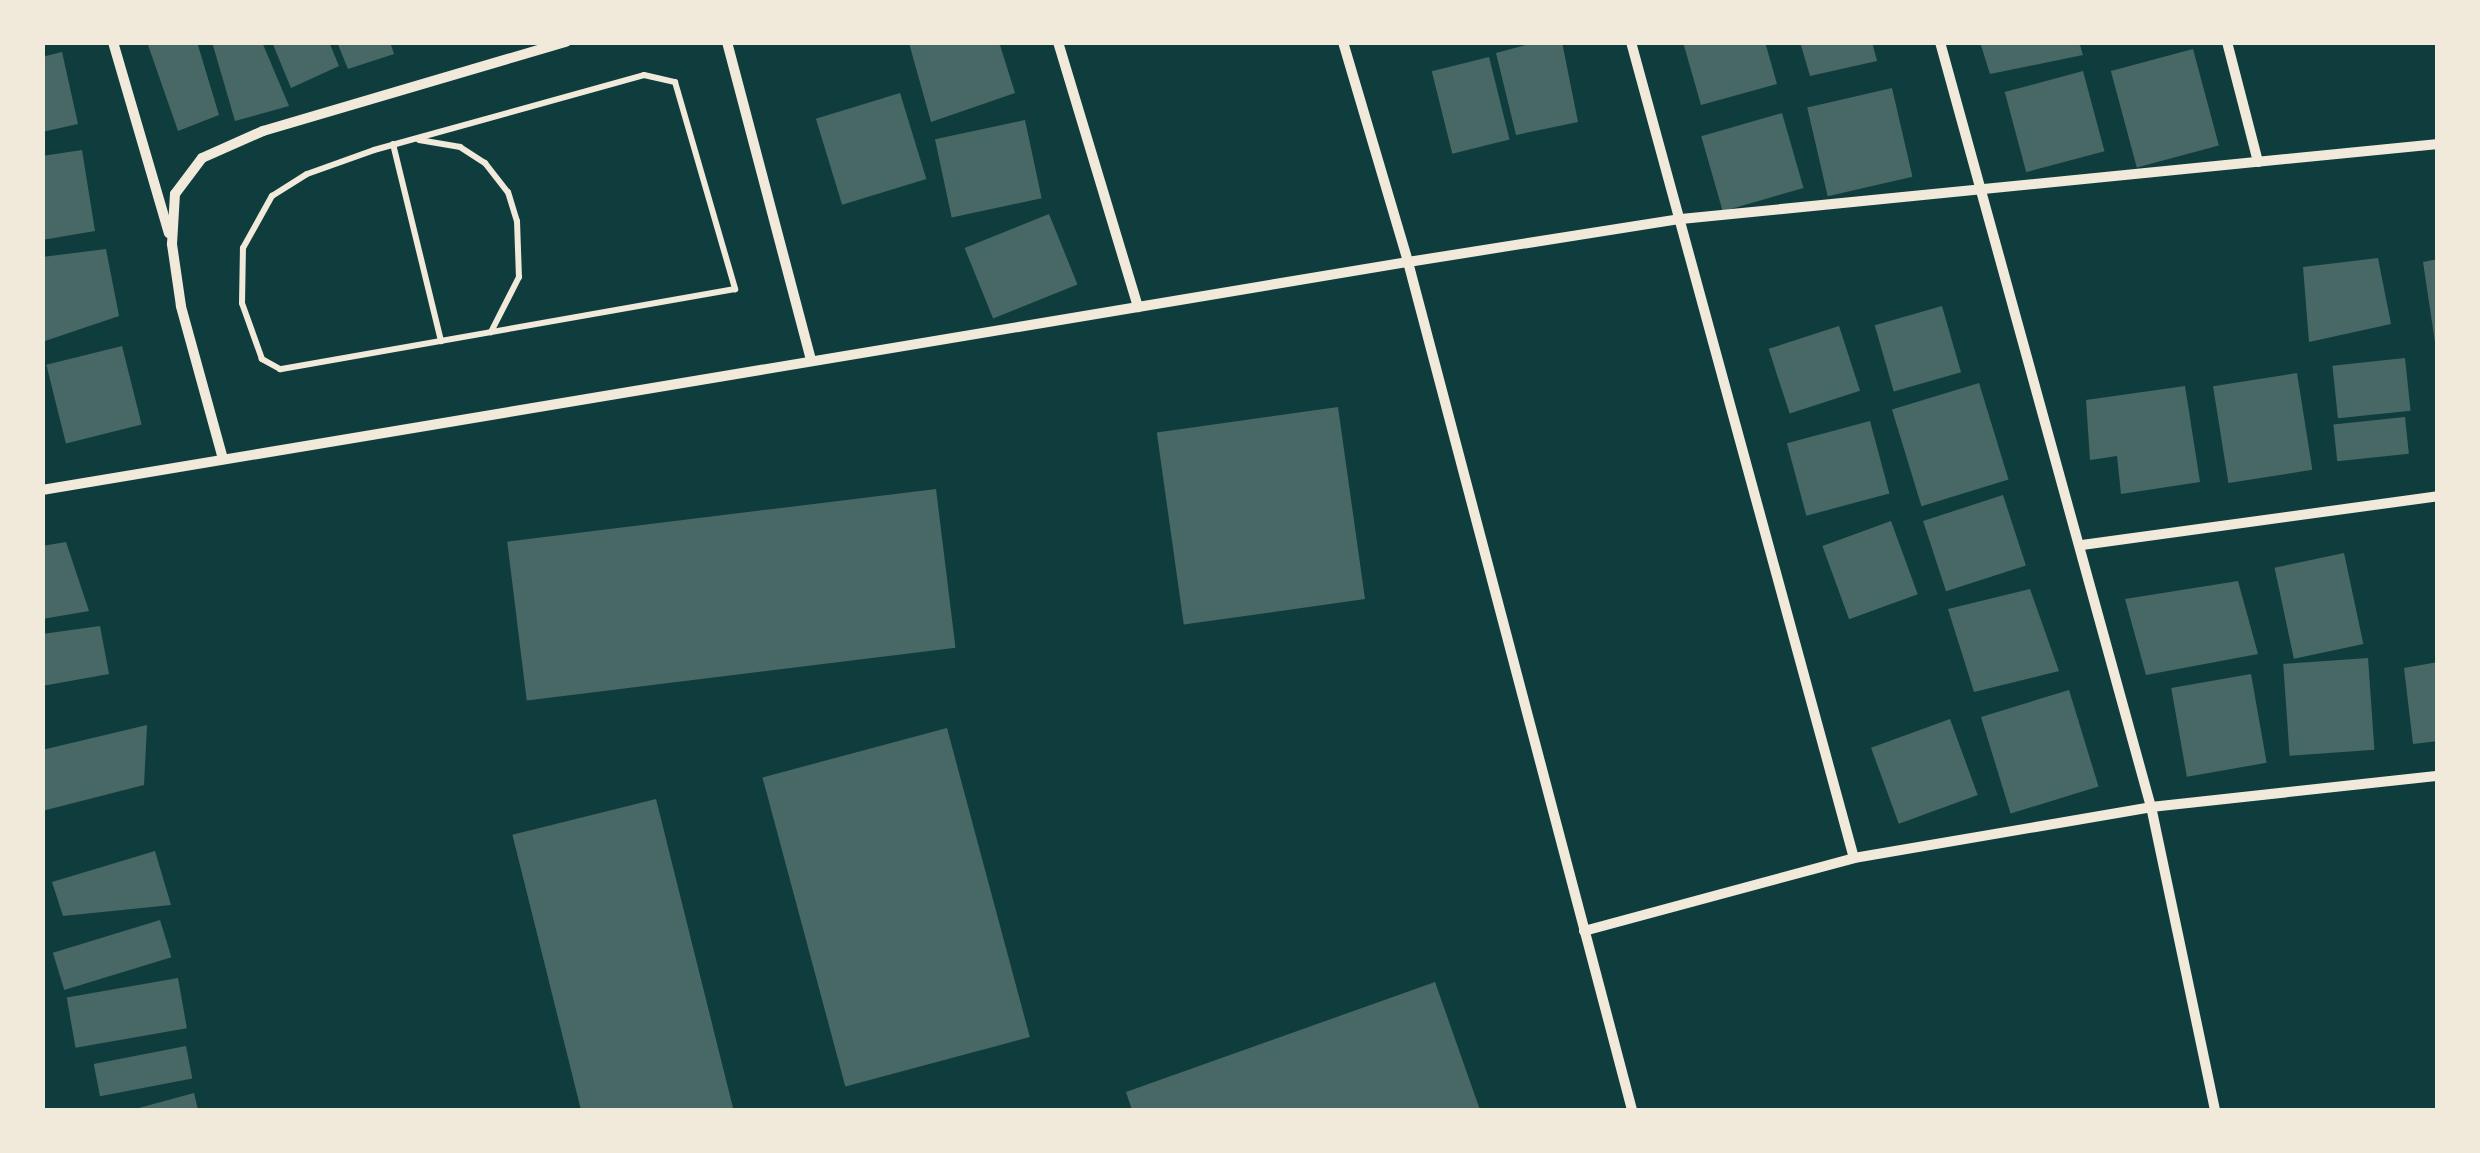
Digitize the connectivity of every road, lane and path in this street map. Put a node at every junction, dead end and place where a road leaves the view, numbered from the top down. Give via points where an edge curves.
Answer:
1 (113, 42) edge
2 (566, 42) edge
3 (726, 42) edge
4 (1058, 42) edge
5 (1342, 42) edge
6 (1631, 42) edge
7 (1940, 42) edge
8 (2227, 42) edge
9 (412, 139) junction
10 (393, 144) junction
11 (2438, 144) edge
12 (2258, 162) junction
13 (1978, 190) junction
14 (1681, 219) junction
15 (172, 244) junction
16 (1408, 262) junction
17 (1138, 307) junction
18 (491, 332) junction
19 (442, 340) junction
20 (811, 361) junction
21 (223, 460) junction
22 (42, 490) edge
23 (2438, 496) edge
24 (2082, 545) junction
25 (2438, 776) edge
26 (2151, 808) junction
27 (1854, 858) junction
28 (1584, 931) junction
29 (1632, 1110) edge
30 (2215, 1110) edge

1 - 15 street
2 - 15 street via 263,131 202,158 175,194
3 - 20 street
4 - 17 street
5 - 16 street
6 - 14 street
7 - 13 street
8 - 12 street
9 - 10 path
9 - 18 path via 460,146 485,163 508,192 518,221 519,278
9 - 18 path via 644,76 675,82 735,289
10 - 19 path
10 - 19 path via 306,174 272,196 243,248 245,317 262,359 280,369
11 - 12 street
12 - 13 street
13 - 14 street
13 - 24 street
14 - 16 street
14 - 27 street
15 - 21 street via 181,306
16 - 17 street
16 - 28 street
17 - 20 street
18 - 19 path
20 - 21 street
21 - 22 street
23 - 24 street
24 - 26 street
25 - 26 street
26 - 27 street
26 - 30 street
27 - 28 street
28 - 29 street

